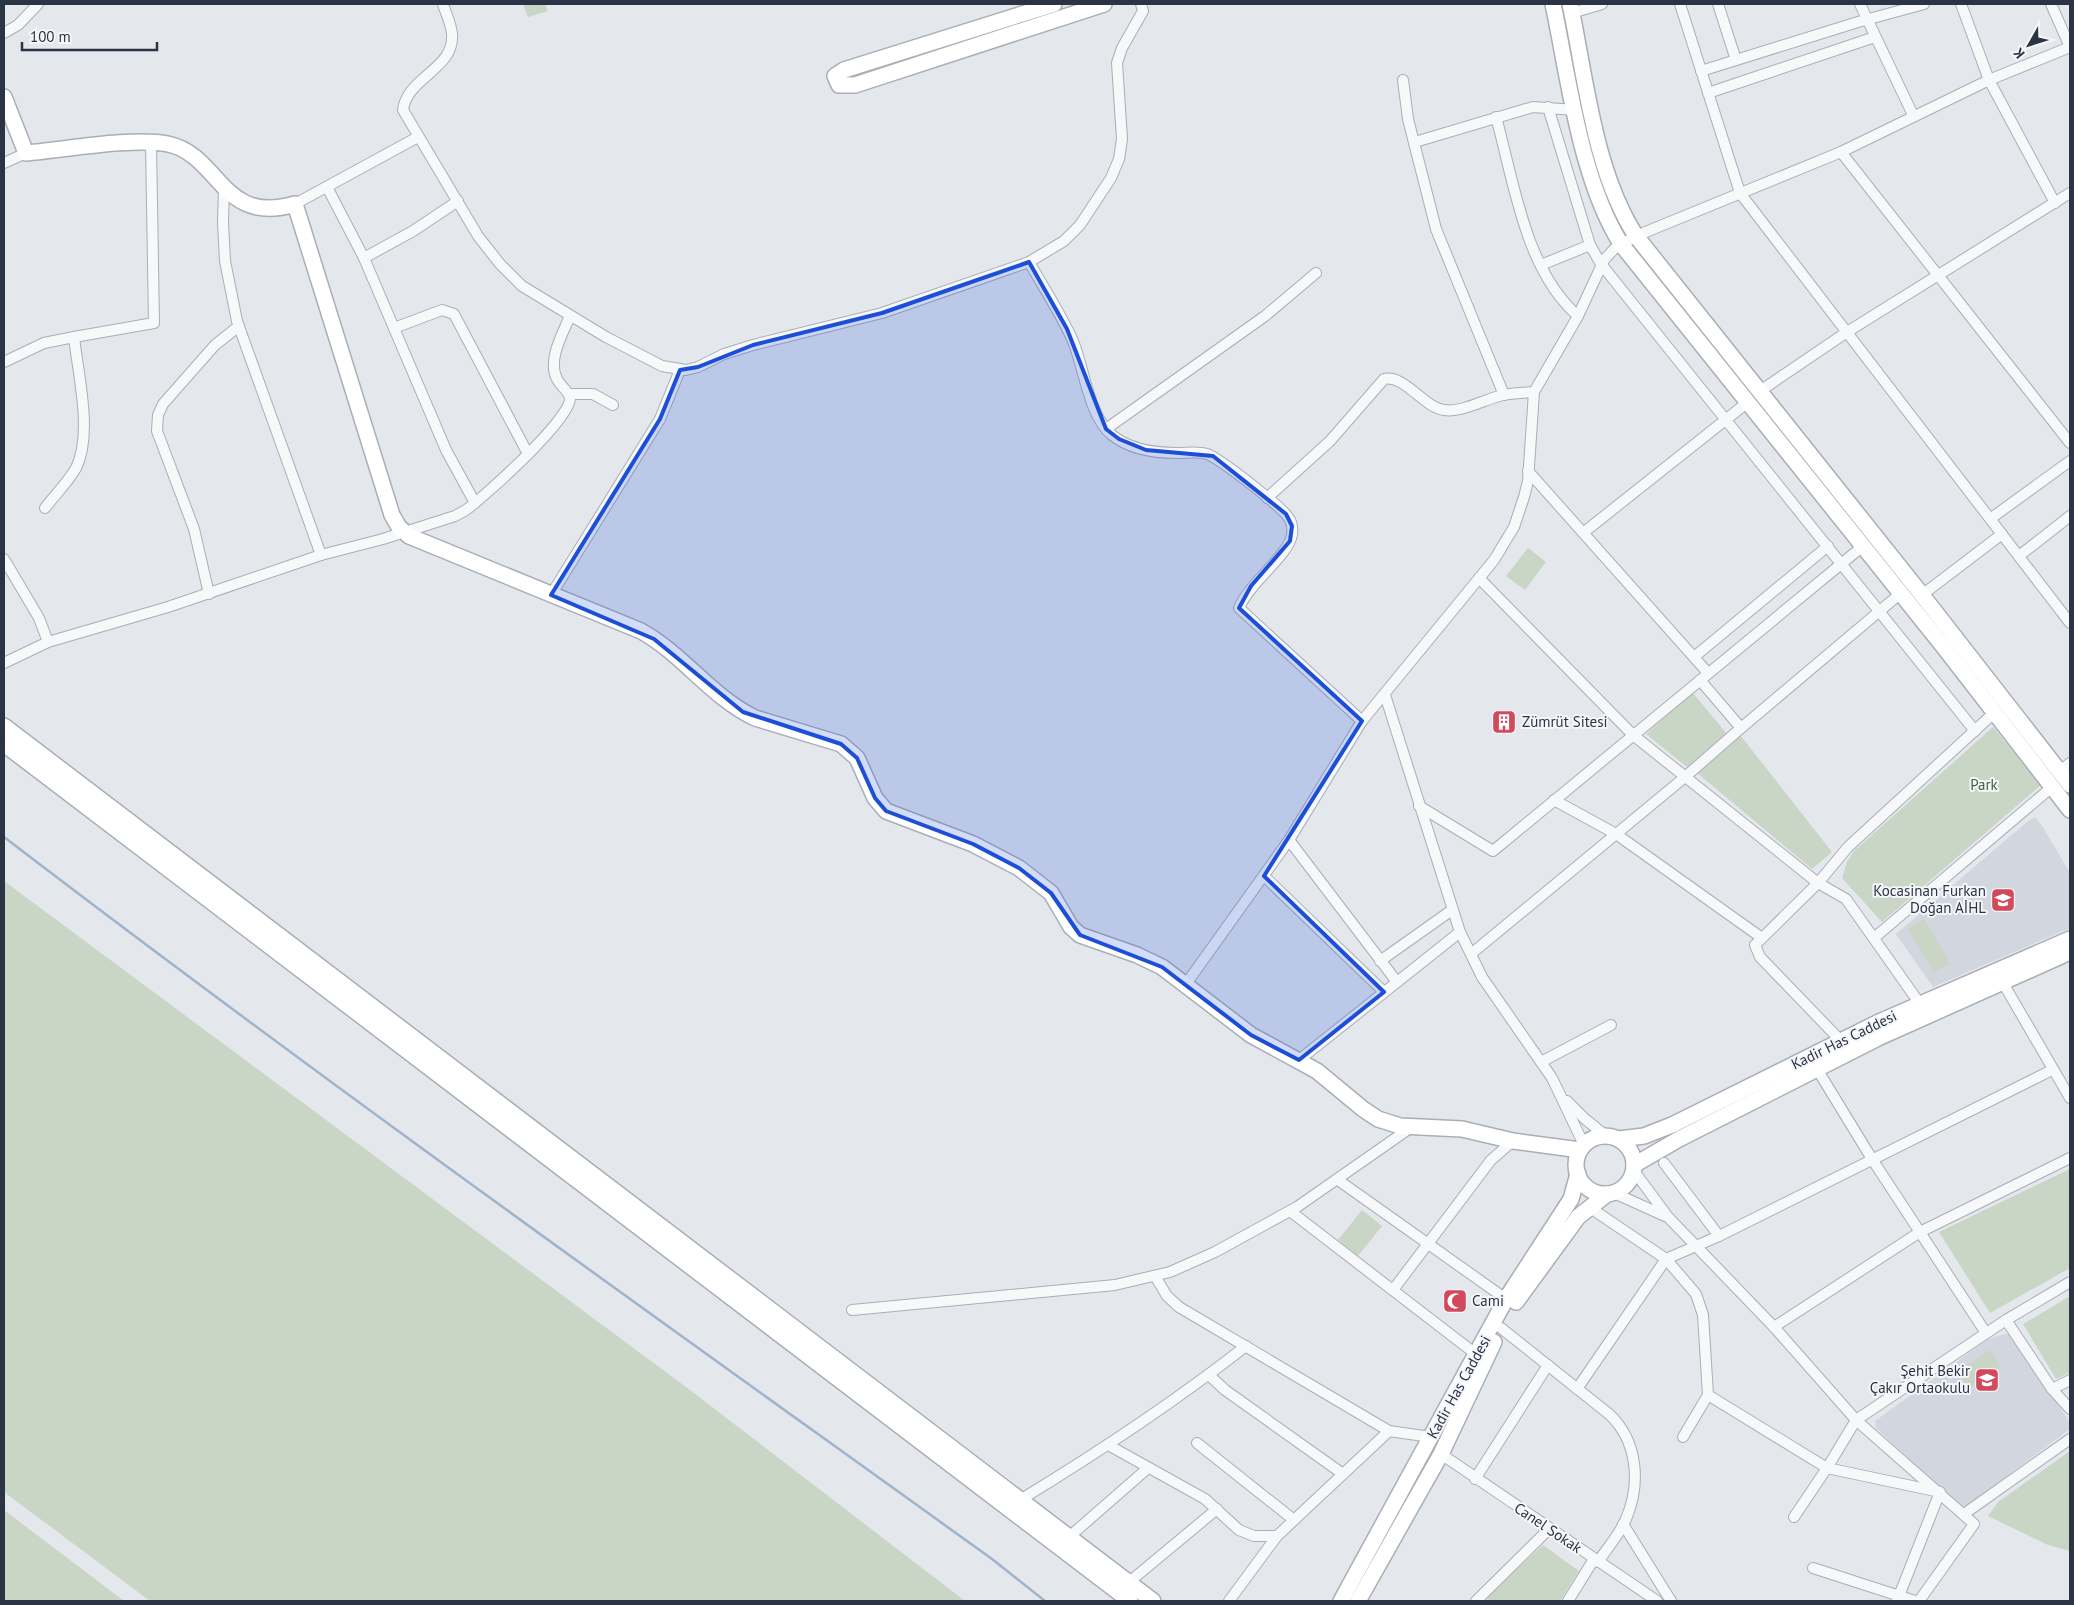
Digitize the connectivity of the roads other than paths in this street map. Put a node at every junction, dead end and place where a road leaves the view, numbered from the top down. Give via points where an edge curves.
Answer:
1 (38, 4) edge
2 (443, 4) edge
3 (1054, 4) edge
4 (1104, 4) edge
5 (1141, 4) edge
6 (1553, 4) edge
7 (1602, 4) edge
8 (1680, 4) edge
9 (1718, 4) edge
10 (1860, 4) edge
11 (1924, 4) edge
12 (1962, 4) edge
13 (2051, 4) edge
14 (1571, 8) edge
15 (1868, 20) junction
16 (2067, 29) edge
17 (4, 33) edge
18 (1876, 37) junction
19 (1736, 60) junction
20 (1701, 71) junction
21 (1403, 80) dead end
22 (1989, 80) junction
23 (1708, 93) junction
24 (4, 97) edge
25 (1548, 107) junction
26 (1576, 110) junction
27 (1913, 115) junction
28 (1496, 117) junction
29 (418, 138) junction
30 (1415, 142) junction
31 (151, 143) junction
32 (1841, 152) junction
33 (26, 153) junction
34 (4, 163) edge
35 (327, 187) junction
36 (224, 189) junction
37 (1740, 193) junction
38 (2070, 193) edge
39 (458, 201) junction
40 (2055, 203) junction
41 (295, 204) junction
42 (1636, 236) junction
43 (1621, 244) junction
44 (1590, 245) junction
45 (364, 258) junction
46 (1029, 262) junction
47 (1602, 264) junction
48 (1540, 265) junction
49 (1316, 273) dead end
50 (1939, 274) junction
51 (570, 316) junction
52 (1578, 316) junction
53 (239, 326) junction
54 (394, 328) junction
55 (1847, 332) junction
56 (74, 337) junction
57 (4, 362) edge
58 (680, 370) junction
59 (1760, 391) junction
60 (1534, 392) junction
61 (569, 394) junction
62 (1504, 395) junction
63 (1748, 402) junction
64 (613, 405) dead end
65 (1726, 420) junction
66 (1106, 429) junction
67 (2070, 444) edge
68 (528, 454) junction
69 (2070, 461) edge
70 (1528, 472) junction
71 (1267, 498) junction
72 (475, 503) junction
73 (45, 508) dead end
74 (2070, 516) edge
75 (1990, 519) junction
76 (404, 532) junction
77 (1583, 533) junction
78 (2002, 534) junction
79 (1828, 546) junction
80 (1864, 546) junction
81 (322, 555) junction
82 (2019, 556) junction
83 (4, 559) edge
84 (1841, 564) junction
85 (1479, 578) junction
86 (1901, 593) junction
87 (209, 594) junction
88 (1922, 594) junction
89 (551, 595) junction
90 (1880, 612) junction
91 (2070, 623) edge
92 (48, 642) junction
93 (1694, 657) junction
94 (4, 663) edge
95 (1704, 676) junction
96 (1385, 695) junction
97 (1995, 712) junction
98 (1362, 721) junction
99 (4, 726) edge
100 (1740, 728) junction
101 (1975, 731) junction
102 (1633, 735) junction
103 (4, 744) edge
104 (2065, 767) edge
105 (1685, 777) junction
106 (2070, 785) edge
107 (2052, 787) junction
108 (1554, 800) junction
109 (1419, 806) junction
110 (2070, 810) edge
111 (1616, 834) junction
112 (1289, 840) junction
113 (1264, 876) junction
114 (1818, 883) junction
115 (1452, 910) junction
116 (1460, 932) junction
117 (1762, 938) junction
118 (1874, 938) junction
119 (2070, 939) edge
120 (2070, 952) edge
121 (1471, 954) junction
122 (1380, 961) junction
123 (1396, 982) junction
124 (2003, 983) junction
125 (1186, 984) junction
126 (1384, 992) junction
127 (1920, 1004) junction
128 (1611, 1026) dead end
129 (1841, 1041) junction
130 (1299, 1060) junction
131 (1541, 1062) junction
132 (1817, 1069) junction
133 (2052, 1070) junction
134 (1561, 1095) junction
135 (2070, 1098) edge
136 (1414, 1126) junction
137 (1612, 1137) junction
138 (1513, 1141) junction
139 (1582, 1148) junction
140 (2070, 1158) edge
141 (1872, 1159) junction
142 (1664, 1164) dead end
143 (1634, 1168) junction
144 (1578, 1174) junction
145 (1338, 1180) junction
146 (1610, 1193) junction
147 (1589, 1207) junction
148 (1290, 1211) junction
149 (1668, 1218) junction
150 (1920, 1232) junction
151 (1719, 1236) junction
152 (1428, 1245) junction
153 (1696, 1245) junction
154 (1666, 1259) junction
155 (1155, 1276) junction
156 (2070, 1282) edge
157 (1393, 1290) junction
158 (1506, 1299) junction
159 (852, 1310) dead end
160 (2006, 1320) junction
161 (1774, 1327) junction
162 (1501, 1328) junction
163 (1986, 1333) junction
164 (1246, 1346) junction
165 (1476, 1355) junction
166 (1548, 1365) junction
167 (1209, 1375) junction
168 (2070, 1380) edge
169 (1577, 1389) junction
170 (2052, 1389) junction
171 (1708, 1395) junction
172 (2070, 1409) edge
173 (1856, 1420) junction
174 (1389, 1431) junction
175 (1431, 1437) junction
176 (1683, 1437) dead end
177 (2070, 1439) edge
178 (1197, 1443) dead end
179 (1110, 1446) junction
180 (1441, 1454) junction
181 (1148, 1468) junction
182 (1827, 1468) junction
183 (1343, 1474) junction
184 (1475, 1479) junction
185 (1940, 1492) junction
186 (1020, 1500) junction
187 (1217, 1509) junction
188 (1964, 1514) junction
189 (1794, 1516) dead end
190 (1294, 1520) junction
191 (1623, 1524) junction
192 (1549, 1529) junction
193 (1277, 1536) junction
194 (1069, 1537) junction
195 (1596, 1560) junction
196 (1813, 1568) dead end
197 (1128, 1583) junction
198 (1898, 1599) edge
199 (1478, 1600) edge
200 (1130, 1601) edge
201 (1153, 1601) edge
202 (1229, 1601) edge
203 (1341, 1601) edge
204 (1358, 1601) edge
205 (1568, 1601) edge
206 (1657, 1601) edge
207 (1671, 1601) edge
208 (1917, 1601) edge

1 - 17 street via 18,25
2 - 29 street via 452,31 450,49 443,60 409,92 403,110
3 - 4 street via 844,70 835,76 839,85 855,84
5 - 46 street via 1142,11 1117,63 1122,139 1116,169 1072,234
6 - 26 street
7 - 14 street
8 - 20 street
9 - 19 street
10 - 15 street
11 - 15 street
12 - 22 street
13 - 16 street
14 - 42 street via 1605,172 1619,207
15 - 18 street
15 - 19 street
16 - 22 street via 2070,47
18 - 23 street
18 - 27 street
19 - 20 street
20 - 23 street
21 - 30 street via 1405,105
22 - 27 street
22 - 40 street
23 - 37 street
24 - 33 street
25 - 26 street
25 - 28 street via 1533,107
25 - 44 street
26 - 43 street via 1598,201
27 - 32 street
28 - 30 street
28 - 48 street via 1528,235
29 - 35 street
29 - 39 street
30 - 62 street via 1436,229
31 - 33 street
31 - 36 street via 166,144 188,152
31 - 56 street via 154,323
32 - 37 street
32 - 50 street
33 - 34 street
35 - 41 street
35 - 45 street
36 - 41 street via 254,206 279,208
36 - 53 street via 225,261
37 - 42 street
37 - 55 street
38 - 40 street
39 - 45 street
39 - 51 street via 478,236 511,275 522,286
40 - 50 street
41 - 76 street via 392,515
42 - 43 street
42 - 59 street
43 - 47 street
43 - 63 street
44 - 47 street
44 - 48 street
45 - 54 street
46 - 58 street via 882,314 753,345 698,367
46 - 66 street via 1067,330 1098,416
47 - 52 street
47 - 65 street
48 - 52 street via 1558,295
49 - 66 street via 1265,316
50 - 55 street
50 - 67 street
51 - 58 street via 662,366
51 - 61 street via 554,365 556,378
52 - 60 street
53 - 81 street
53 - 87 street via 215,345 167,399 157,420 157,430 194,529
54 - 68 street via 442,310 454,314
54 - 72 street via 446,450
55 - 59 street
55 - 75 street
56 - 57 street via 44,343
56 - 73 street via 83,419 82,446 73,473
58 - 89 street via 660,419
59 - 88 street
60 - 62 street
60 - 70 street
61 - 64 street via 592,394
61 - 68 street via 568,409
62 - 71 street via 1454,410 1443,410 1399,381 1384,379 1330,441
63 - 65 street
63 - 80 street
65 - 77 street
65 - 79 street
66 - 71 street via 1119,440 1146,450 1213,456
68 - 72 street
69 - 75 street
70 - 77 street
70 - 85 street via 1514,527 1502,549
71 - 98 street via 1289,518 1292,535 1251,586 1239,608
72 - 76 street via 455,516
74 - 82 street
75 - 78 street
76 - 81 street
76 - 89 street
77 - 93 street
78 - 82 street
78 - 88 street
79 - 84 street
79 - 93 street
80 - 84 street
80 - 86 street
81 - 87 street
82 - 91 street
83 - 92 street via 39,618
84 - 90 street
84 - 95 street
85 - 96 street
85 - 102 street
86 - 90 street
86 - 97 street
87 - 92 street
88 - 104 street
89 - 125 street via 654,639 679,657 721,698 743,712 841,744 857,758 875,798 886,811 973,844 1019,868 1051,893 1080,935 1150,960
90 - 100 street
90 - 101 street
92 - 94 street
93 - 95 street
95 - 100 street
95 - 102 street
96 - 98 street
96 - 109 street
97 - 101 street
97 - 107 street
98 - 112 street
99 - 186 street
100 - 105 street
101 - 114 street via 1848,848
102 - 105 street
102 - 108 street
103 - 200 street
104 - 106 street
105 - 111 street
105 - 114 street
107 - 110 street
107 - 118 street
108 - 109 street via 1493,851
108 - 111 street
109 - 115 street
111 - 117 street
111 - 121 street
112 - 113 street
112 - 122 street
113 - 125 street
113 - 126 street
114 - 117 street
114 - 118 street via 1846,900
115 - 116 street
115 - 122 street
116 - 121 street
116 - 123 street
117 - 129 street via 1755,945 1760,958
118 - 127 street
119 - 127 street, Kadir Has Caddesi
120 - 124 street, Kadir Has Caddesi
121 - 131 street via 1482,978
122 - 123 street
123 - 126 street
124 - 132 street, Kadir Has Caddesi via 1878,1038
124 - 133 street
125 - 130 street via 1251,1034
126 - 130 street
127 - 129 street, Kadir Has Caddesi
128 - 131 street
129 - 137 street, Kadir Has Caddesi via 1672,1125 1644,1136
130 - 136 street via 1331,1080 1371,1115 1392,1124
131 - 134 street
132 - 141 street
132 - 143 street, Kadir Has Caddesi via 1679,1139
133 - 135 street
133 - 141 street
134 - 137 street via 1585,1119
134 - 139 street
136 - 138 street via 1462,1129
136 - 145 street
137 - 139 street via 1594,1138
137 - 143 street via 1632,1152
138 - 139 street
138 - 152 street via 1491,1160
139 - 144 street via 1577,1162
140 - 150 street
141 - 150 street
141 - 151 street
142 - 151 street
143 - 146 street via 1629,1182
143 - 149 street
144 - 146 street via 1589,1189
144 - 158 street, Kadir Has Caddesi via 1567,1206
145 - 148 street
145 - 152 street
146 - 147 street, Kadir Has Caddesi
146 - 149 street via 1640,1203
147 - 154 street
147 - 162 street, Kadir Has Caddesi via 1554,1248
148 - 155 street via 1201,1259
148 - 157 street
149 - 153 street
150 - 161 street
150 - 163 street
151 - 153 street
152 - 157 street
152 - 158 street
153 - 154 street
153 - 161 street
154 - 169 street
154 - 171 street via 1696,1294 1702,1307
155 - 159 street via 1116,1285
155 - 164 street via 1174,1303
156 - 160 street
157 - 165 street
158 - 165 street, Kadir Has Caddesi
160 - 163 street
160 - 170 street
161 - 173 street
162 - 166 street
162 - 180 street, Kadir Has Caddesi
163 - 173 street
164 - 167 street
164 - 174 street
165 - 175 street, Kadir Has Caddesi
166 - 169 street
166 - 184 street
167 - 179 street
167 - 183 street via 1225,1390
168 - 170 street
169 - 191 street via 1614,1419 1630,1443 1634,1480 1630,1507
170 - 172 street
171 - 176 street
171 - 182 street
173 - 182 street
173 - 185 street
174 - 175 street
174 - 183 street
175 - 203 street, Kadir Has Caddesi
177 - 188 street
178 - 190 street
179 - 181 street
179 - 186 street
180 - 184 street, Canel Sokak
180 - 204 street, Kadir Has Caddesi
181 - 187 street via 1197,1494
181 - 194 street
182 - 185 street
182 - 189 street
183 - 190 street
184 - 192 street, Canel Sokak
185 - 188 street
185 - 198 street
186 - 194 street
187 - 193 street via 1246,1534
187 - 197 street
188 - 208 street via 1974,1524
190 - 193 street
191 - 195 street
191 - 207 street
192 - 195 street, Canel Sokak
192 - 199 street
193 - 202 street
194 - 197 street
195 - 205 street
195 - 206 street, Canel Sokak
196 - 198 street
197 - 201 street
198 - 208 street

